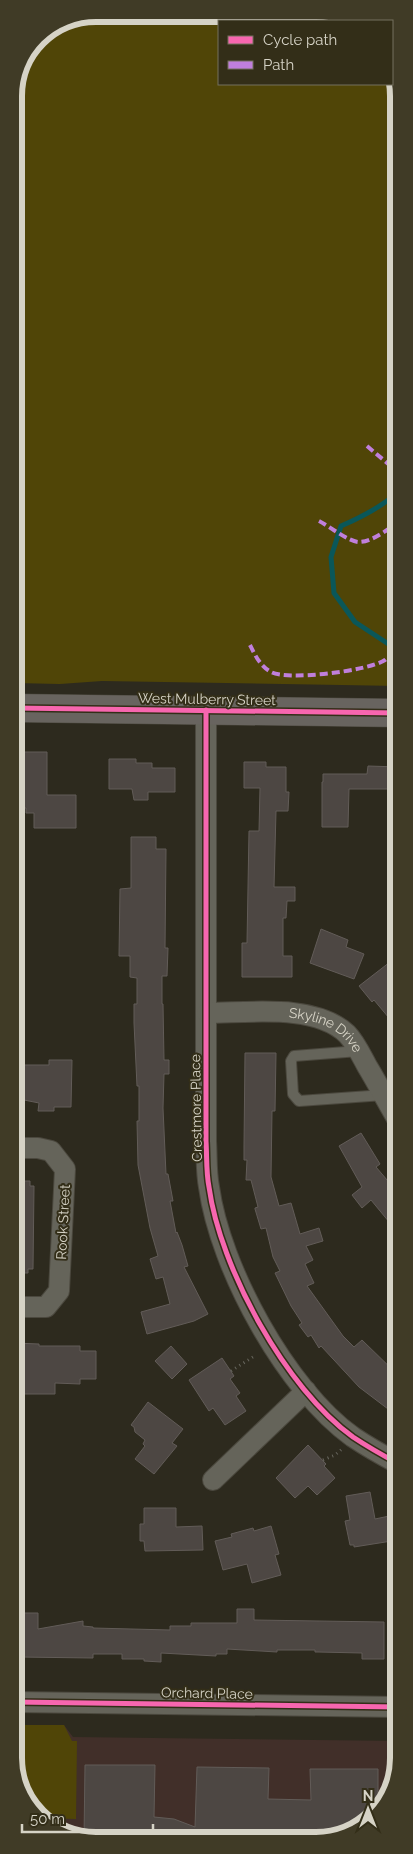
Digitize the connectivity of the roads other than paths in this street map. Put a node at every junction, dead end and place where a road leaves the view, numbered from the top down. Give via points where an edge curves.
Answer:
1 (23, 708) edge
2 (206, 710) junction
3 (390, 714) edge
4 (207, 1013) junction
5 (359, 1052) junction
6 (384, 1095) junction
7 (390, 1106) edge
8 (23, 1148) edge
9 (23, 1307) edge
10 (306, 1391) junction
11 (390, 1459) edge
12 (214, 1480) dead end
13 (23, 1702) edge
14 (390, 1707) edge

1 - 2 main road, West Mulberry Street
2 - 3 main road, West Mulberry Street
2 - 4 street, Crestmore Place
4 - 5 street, Skyline Drive via 281,1012 313,1016 348,1034
4 - 10 street, Crestmore Place via 207,1158 209,1187 219,1232 262,1328
5 - 6 street, Skyline Drive
5 - 6 lane via 294,1056 291,1061 292,1094 299,1101
6 - 7 street, Skyline Drive
8 - 9 street, Rook Street via 51,1151 65,1169 59,1291 46,1308
10 - 11 street, Crestmore Place via 352,1436
10 - 12 street
13 - 14 street, Orchard Place

